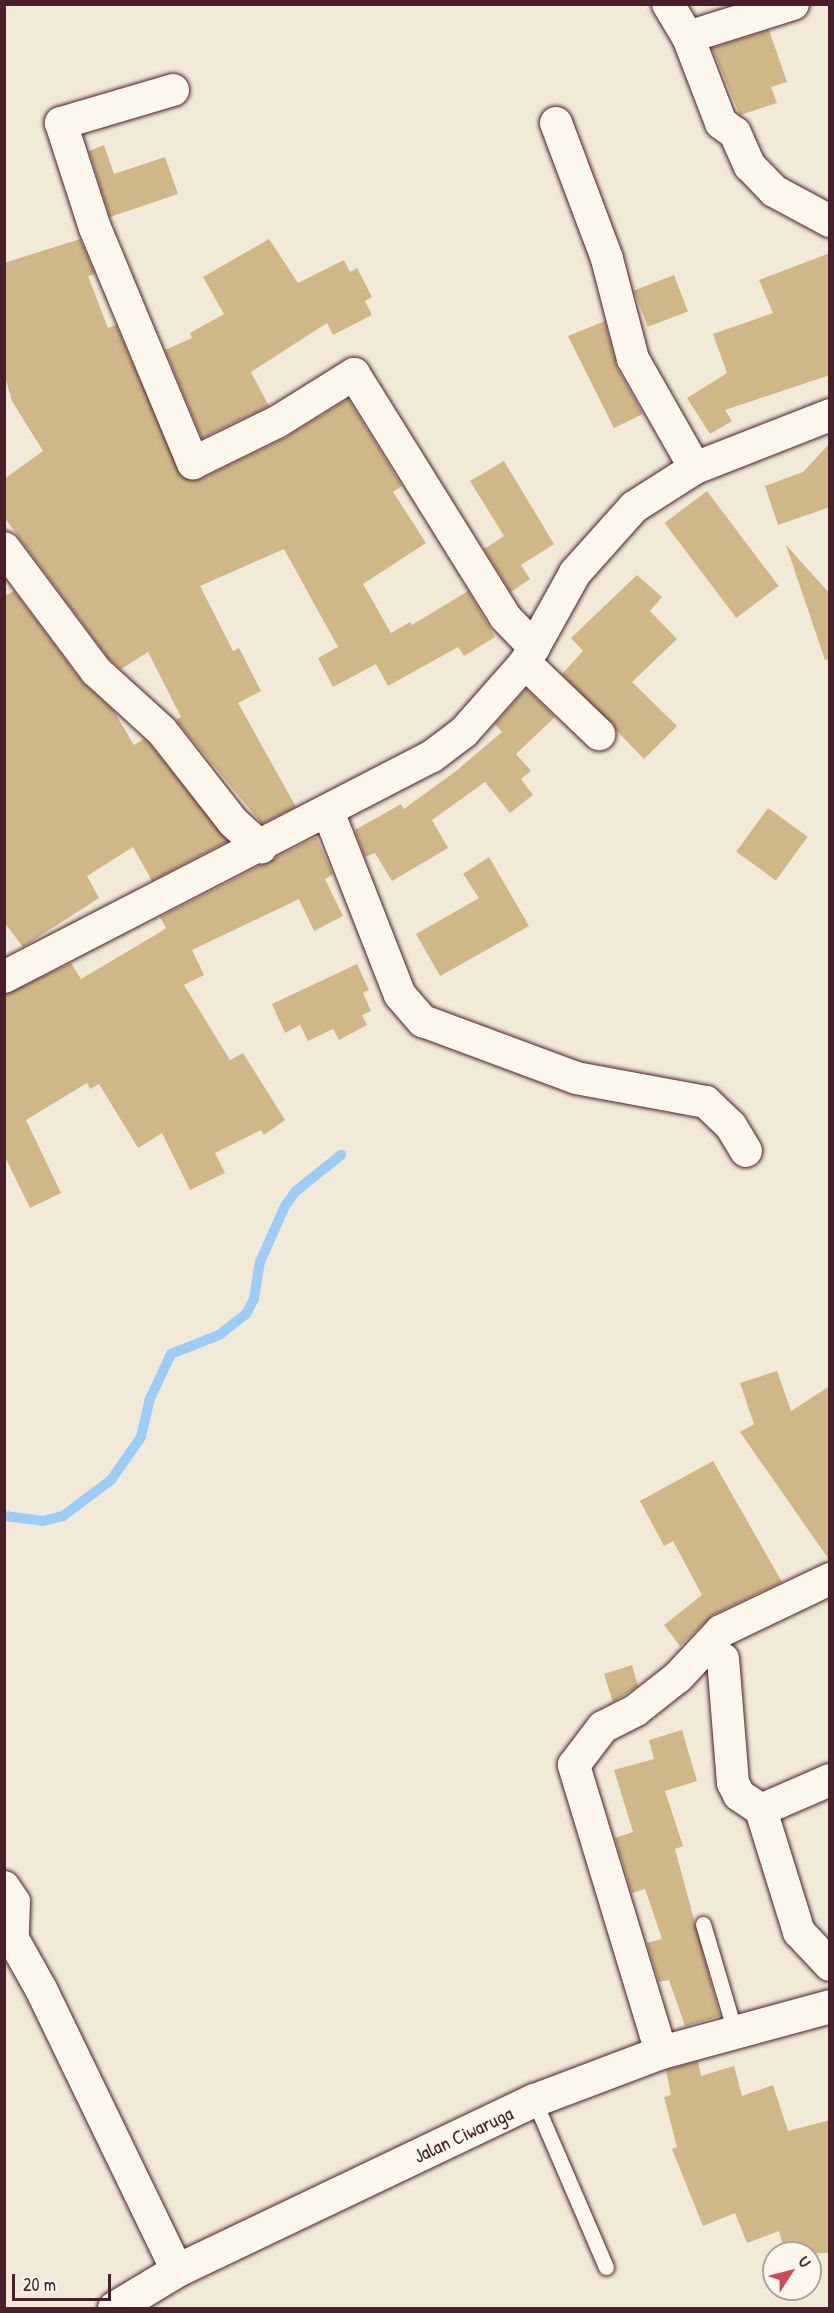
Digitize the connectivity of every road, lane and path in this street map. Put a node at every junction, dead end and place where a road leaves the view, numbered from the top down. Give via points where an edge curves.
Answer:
1 (668, 4) edge
2 (793, 4) edge
3 (688, 37) junction
4 (173, 90) dead end
5 (556, 123) dead end
6 (830, 221) edge
7 (830, 415) edge
8 (695, 468) junction
9 (4, 548) edge
10 (529, 655) junction
11 (599, 734) dead end
12 (329, 814) junction
13 (261, 847) junction
14 (4, 977) edge
15 (746, 1151) dead end
16 (830, 1579) edge
17 (723, 1659) dead end
18 (830, 1780) edge
19 (761, 1810) junction
20 (4, 1887) edge
21 (703, 1924) dead end
22 (9, 1937) edge
23 (830, 1965) edge
24 (830, 2006) edge
25 (735, 2032) junction
26 (661, 2052) junction
27 (534, 2100) junction
28 (606, 2267) dead end
29 (177, 2270) junction
30 (114, 2308) edge

1 - 3 street
2 - 3 street
3 - 6 street via 720,123 735,133 750,166 774,191
4 - 10 street via 61,123 95,228 193,463 277,422 354,374
5 - 8 street via 607,259 633,359
7 - 8 street
8 - 10 street via 634,507 591,553
9 - 13 street via 96,671 162,731 233,822
10 - 11 street
10 - 12 street via 464,732 430,757
12 - 13 street
12 - 15 street via 400,995 423,1021 576,1078 706,1102 731,1126
13 - 14 street
16 - 26 street via 721,1631 678,1677 636,1710 603,1727 574,1764
17 - 19 street via 733,1783 738,1795
18 - 19 street
19 - 23 street via 799,1932
20 - 22 street via 14,1902
21 - 25 lane
22 - 29 street via 107,2119
24 - 25 street, Jalan Ciwaruga
25 - 26 street, Jalan Ciwaruga
26 - 27 street, Jalan Ciwaruga
27 - 28 lane
27 - 29 street, Jalan Ciwaruga
29 - 30 street, Jalan Ciwaruga

